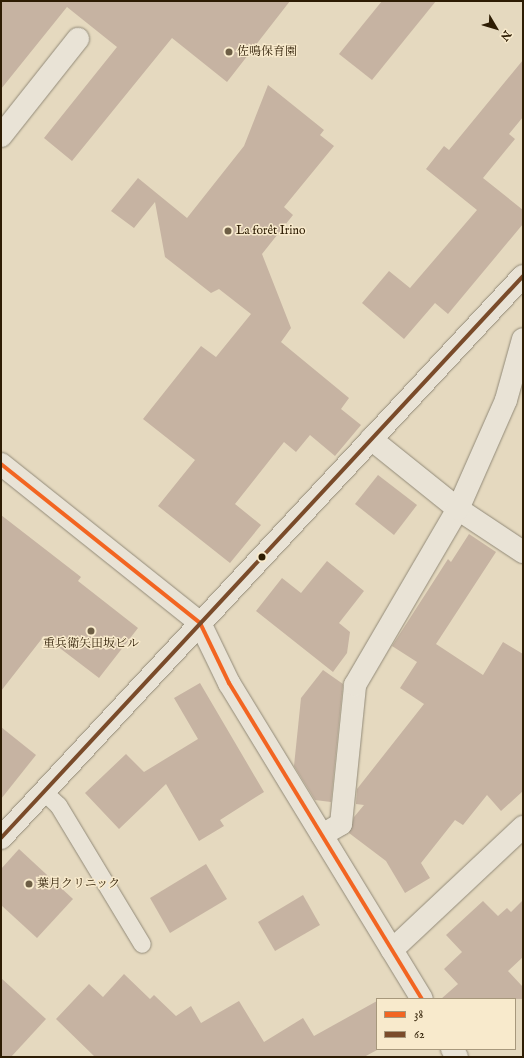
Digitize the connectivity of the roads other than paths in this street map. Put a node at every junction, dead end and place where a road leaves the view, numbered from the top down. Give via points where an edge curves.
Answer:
1 (78, 39) dead end
2 (1, 136) edge
3 (521, 283) edge
4 (523, 339) edge
5 (372, 439) junction
6 (1, 464) edge
7 (458, 509) junction
8 (523, 552) edge
9 (200, 623) junction
10 (44, 792) junction
11 (523, 827) edge
12 (322, 835) junction
13 (1, 838) edge
14 (142, 944) dead end
15 (392, 950) junction
16 (421, 998) edge

1 - 2 street
3 - 5 street
4 - 7 street via 506,400
5 - 7 street
5 - 9 street
6 - 9 street
7 - 8 street
7 - 12 street via 355,685 341,824
9 - 10 street
9 - 12 street via 229,683
10 - 13 street
10 - 14 lane via 58,805
11 - 15 street
12 - 15 street
15 - 16 street

